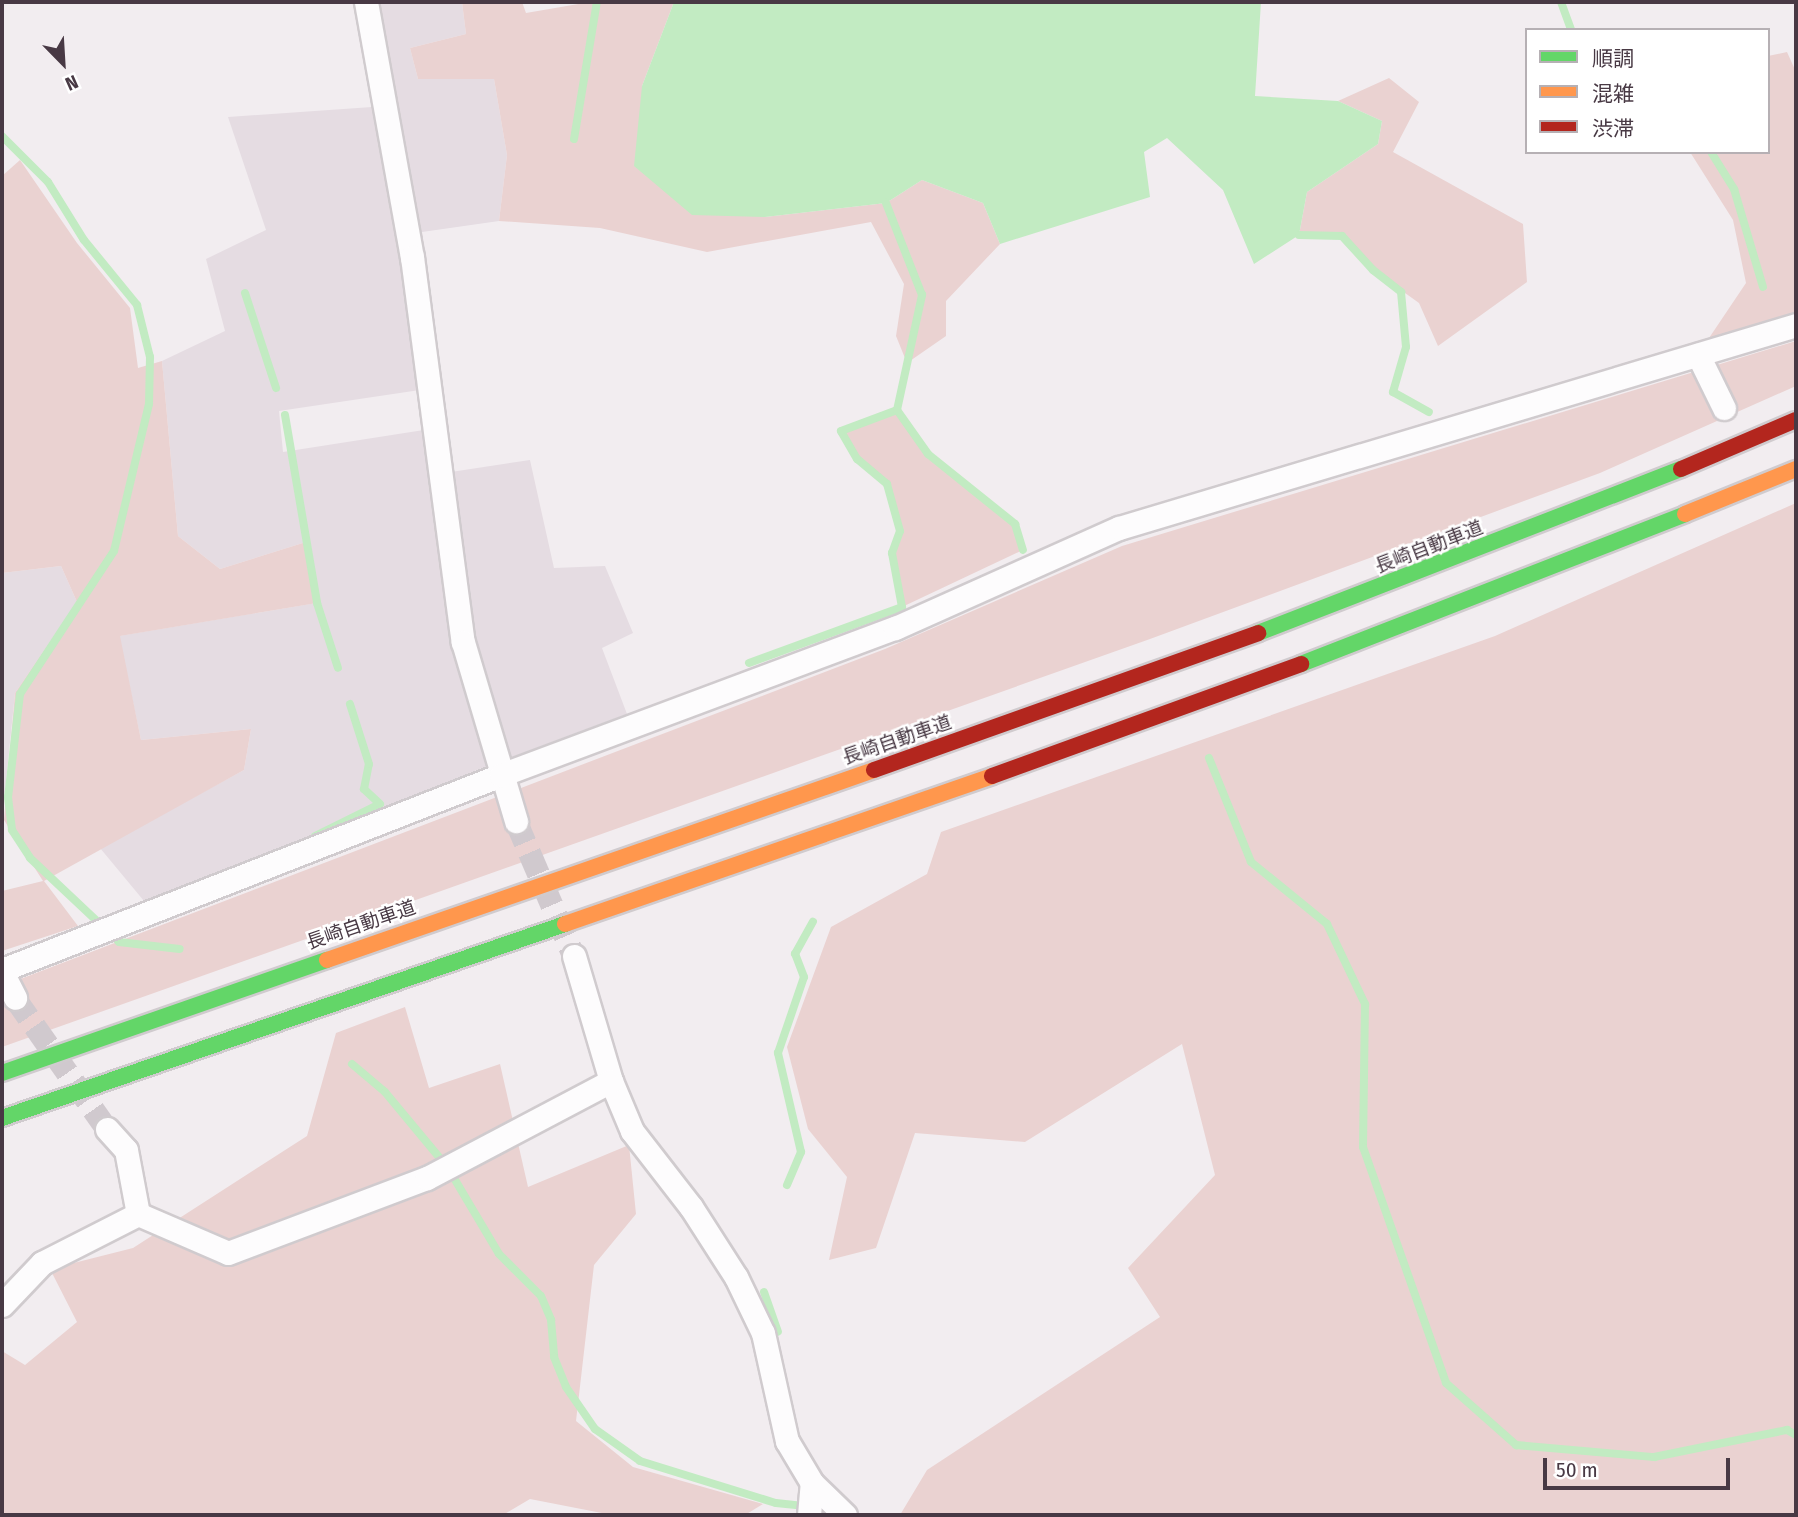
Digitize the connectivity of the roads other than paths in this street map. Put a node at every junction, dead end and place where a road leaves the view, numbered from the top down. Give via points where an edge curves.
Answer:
1 (366, 2) edge
2 (1796, 325) edge
3 (1698, 355) junction
4 (1724, 408) dead end
5 (1796, 421) edge
6 (1796, 469) edge
7 (501, 775) junction
8 (516, 821) tunnel mouth
9 (574, 956) tunnel mouth
10 (2, 971) edge
11 (15, 998) tunnel mouth
12 (2, 1073) edge
13 (611, 1082) junction
14 (2, 1118) edge
15 (107, 1129) tunnel mouth
16 (138, 1214) junction
17 (2, 1306) edge
18 (811, 1499) edge
19 (845, 1515) edge

1 - 7 street via 412,257 463,642
2 - 3 street
3 - 4 street
3 - 7 street via 1119,528 895,628
5 - 12 highway, 長崎自動車道 via 1583,510 1122,684
6 - 14 highway via 1467,602 1100,739
7 - 8 street
7 - 10 street
9 - 13 street
10 - 11 street
13 - 16 street via 427,1178 228,1253
13 - 18 street via 632,1131 691,1207 763,1333 787,1441
15 - 16 street via 125,1150
16 - 17 street via 42,1264
18 - 19 street

